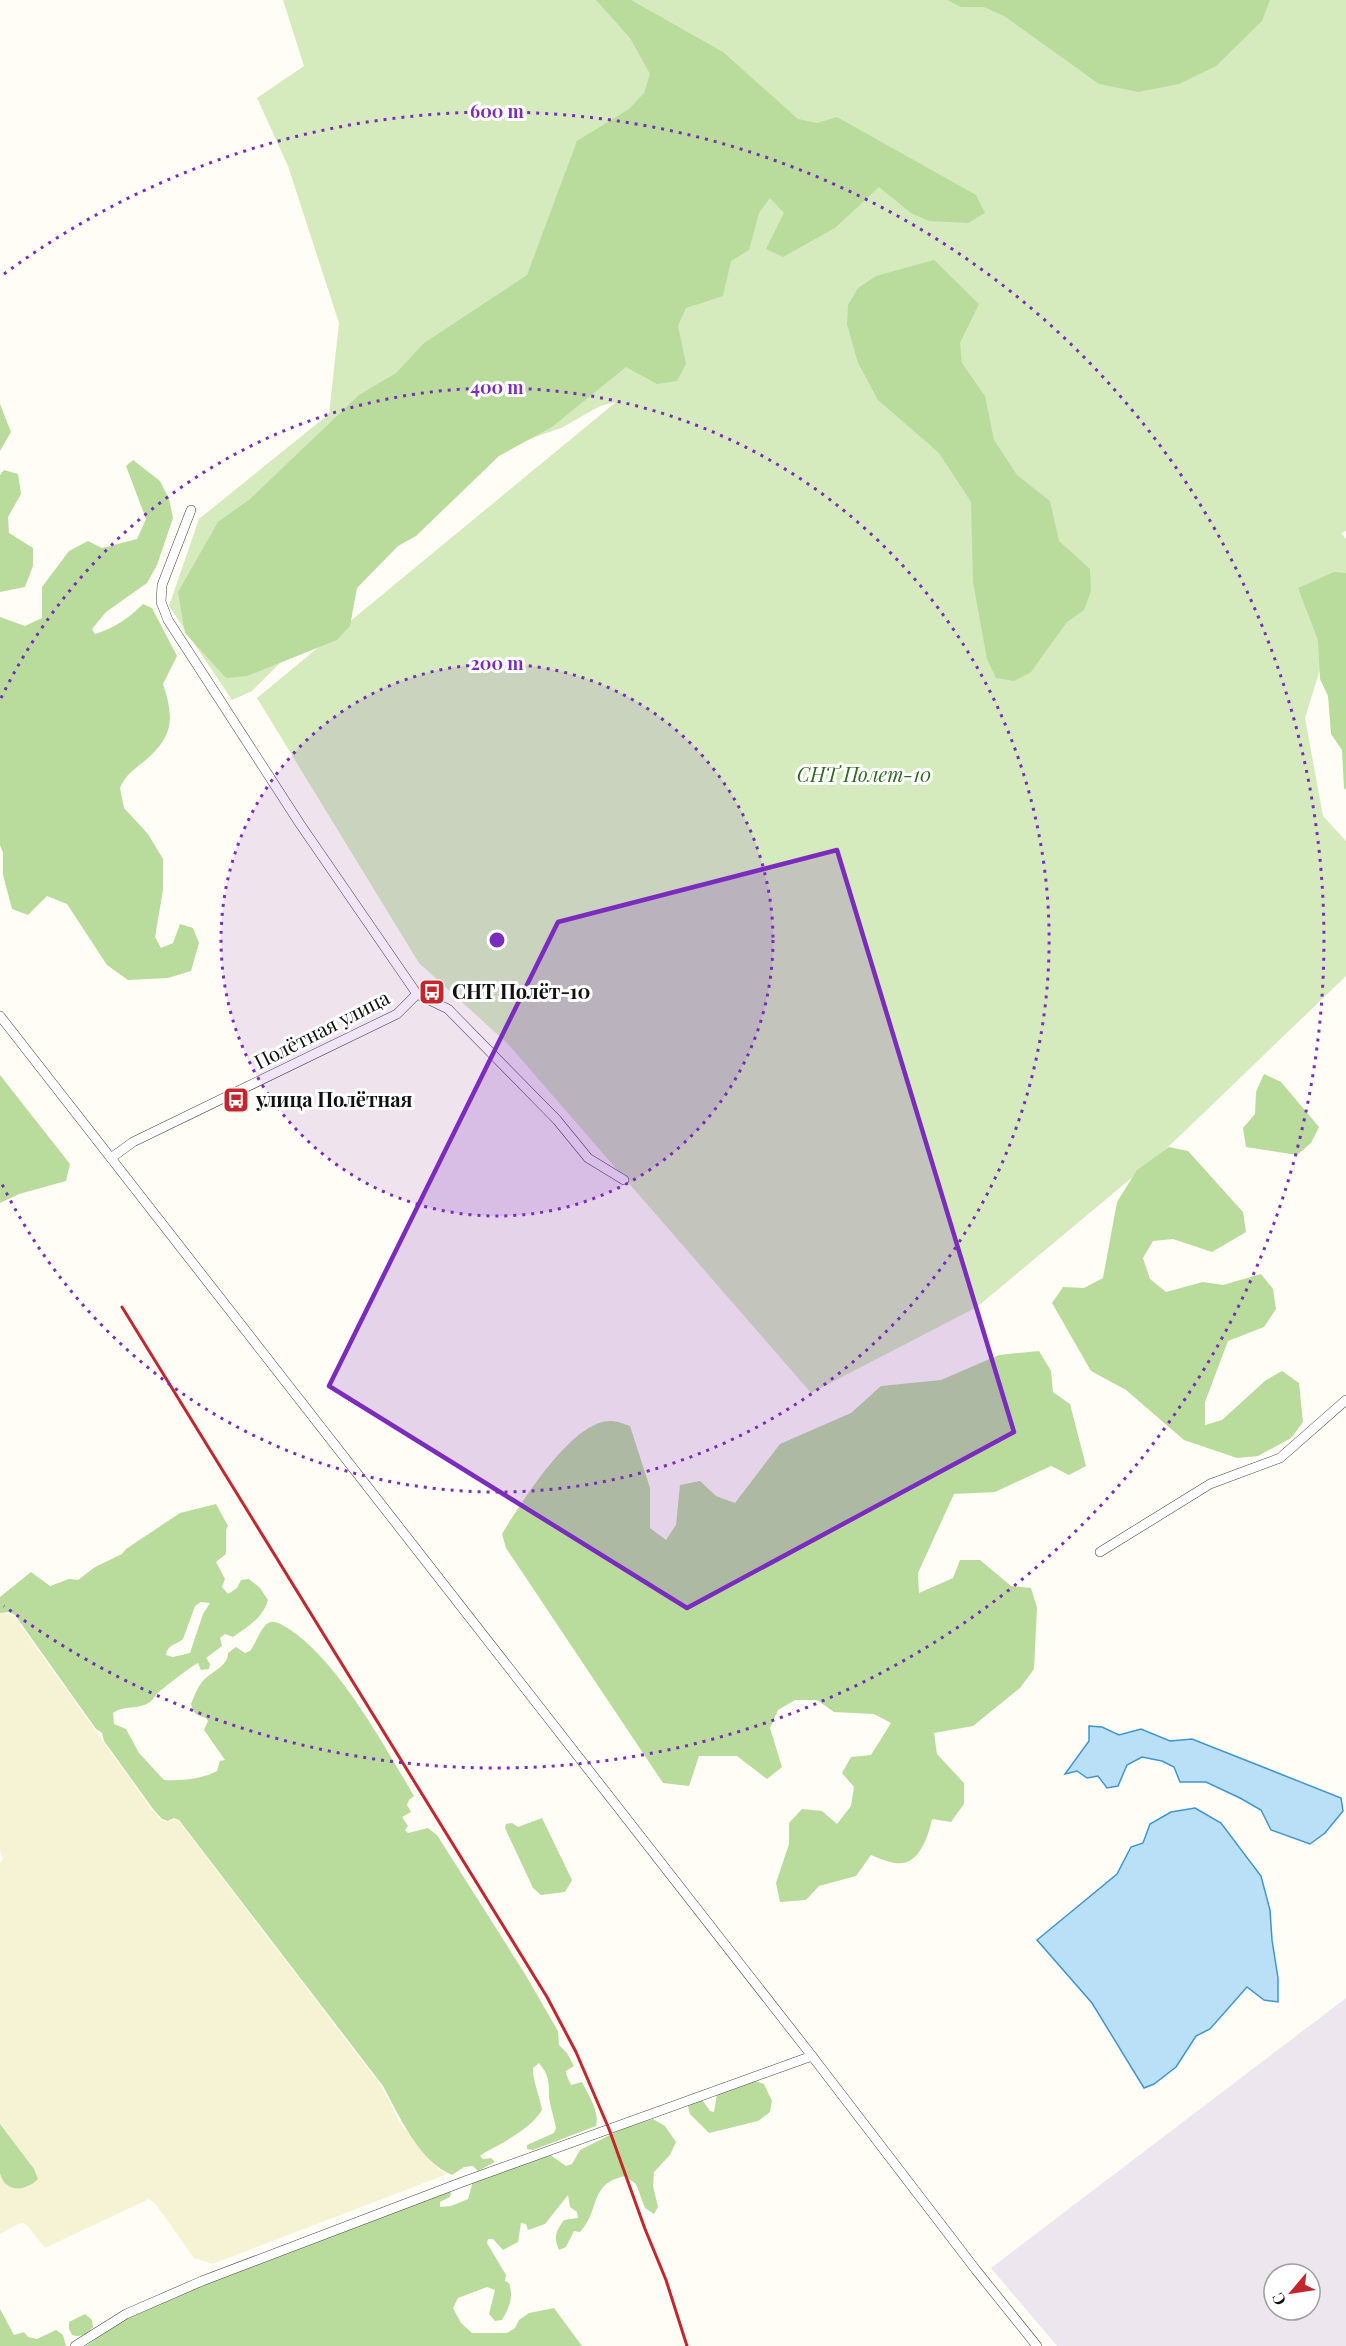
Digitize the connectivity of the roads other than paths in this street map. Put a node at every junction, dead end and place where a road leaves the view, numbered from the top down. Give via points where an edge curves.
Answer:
1 (191, 510) dead end
2 (417, 994) junction
3 (0, 1016) edge
4 (111, 1158) junction
5 (624, 1180) dead end
6 (1346, 1400) edge
7 (1100, 1552) dead end
8 (812, 2056) junction
9 (75, 2346) edge
10 (1037, 2346) edge

1 - 2 street via 162,585 161,602 168,620 300,824
2 - 4 street, Полётная улица via 397,1014 134,1142
2 - 5 street via 448,1009 557,1120 588,1158
3 - 4 street
4 - 8 street
6 - 7 street via 1280,1458 1209,1484
8 - 9 street via 202,2281 126,2314
8 - 10 street

